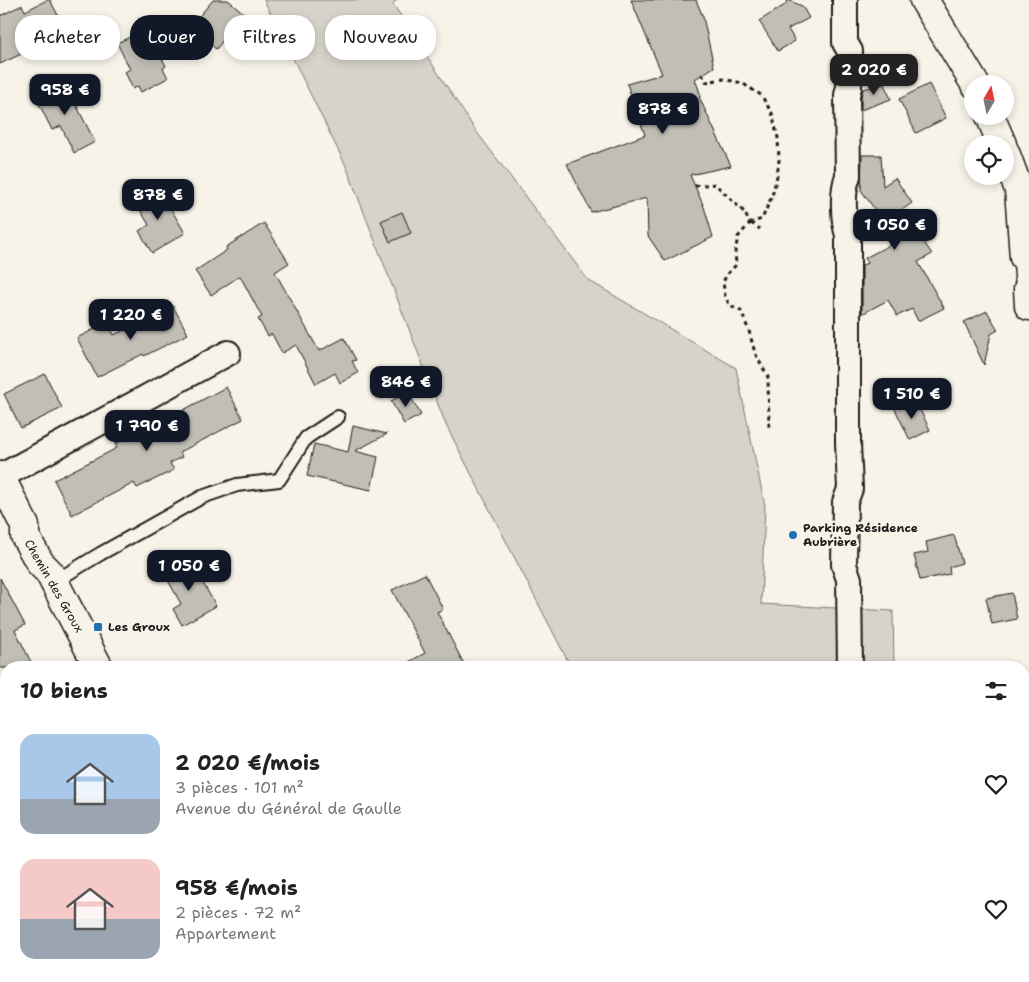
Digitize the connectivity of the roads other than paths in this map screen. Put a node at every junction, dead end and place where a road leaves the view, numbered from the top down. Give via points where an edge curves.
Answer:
1 (845, 0) edge
2 (924, 0) edge
3 (970, 75) edge
4 (1014, 171) edge
5 (1024, 192) edge
6 (1029, 277) edge
7 (1029, 286) edge
8 (1029, 306) edge
9 (228, 353) dead end
10 (338, 417) dead end
11 (0, 476) edge
12 (54, 582) junction
13 (96, 661) edge
14 (850, 661) edge

1 - 14 street via 845,43 850,51 846,95 848,176 845,184 845,225 848,235 850,489 845,502 844,565 849,579
2 - 3 street
4 - 5 street
5 - 6 street via 1024,257 1028,262
7 - 8 street
9 - 11 street
10 - 12 lane via 306,438 278,480 237,485 202,497
11 - 12 street, Chemin des Groux via 25,526 25,536
12 - 13 street, Chemin des Groux

